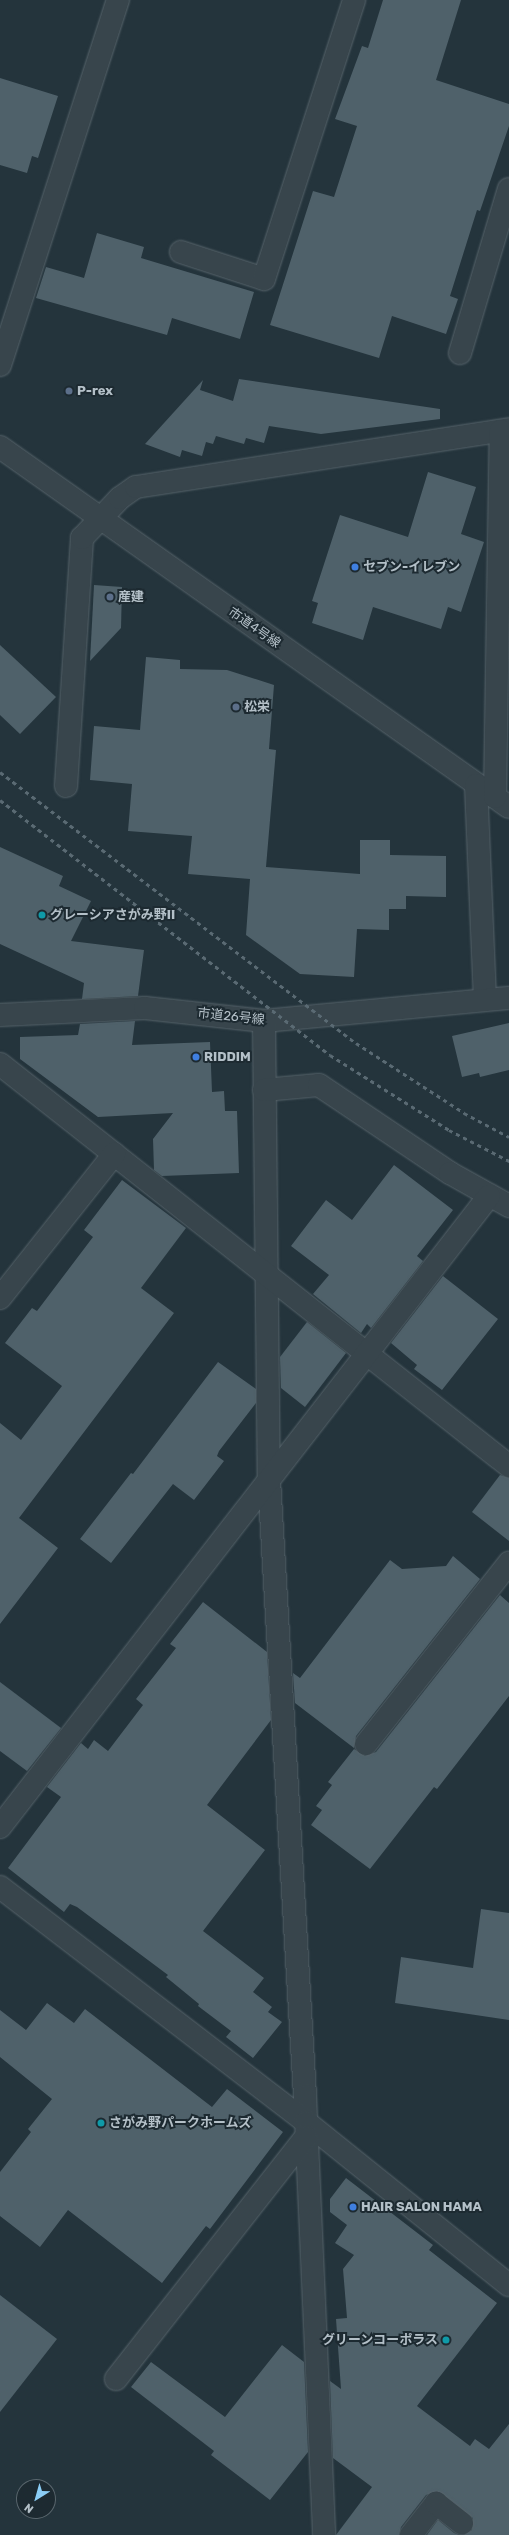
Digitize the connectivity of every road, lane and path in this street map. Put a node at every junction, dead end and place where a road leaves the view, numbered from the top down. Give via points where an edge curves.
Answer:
1 (118, 0) edge
2 (354, 0) edge
3 (509, 189) edge
4 (181, 252) dead end
5 (460, 353) dead end
6 (0, 365) edge
7 (505, 430) edge
8 (0, 447) edge
9 (100, 518) junction
10 (476, 785) junction
11 (66, 786) dead end
12 (502, 802) edge
13 (509, 998) edge
14 (486, 1000) junction
15 (0, 1015) edge
16 (264, 1021) junction
17 (0, 1064) edge
18 (264, 1090) junction
19 (114, 1154) junction
20 (489, 1196) junction
21 (509, 1206) edge
22 (267, 1277) junction
23 (0, 1298) edge
24 (366, 1355) junction
25 (509, 1466) edge
26 (269, 1479) junction
27 (509, 1563) edge
28 (366, 1744) dead end
29 (0, 1827) edge
30 (0, 1887) edge
31 (306, 2130) junction
32 (509, 2285) edge
33 (116, 2379) dead end
34 (462, 2523) dead end
35 (324, 2535) edge
36 (411, 2535) edge

1 - 6 street
2 - 4 street via 264,279
3 - 5 street
7 - 9 street via 136,487
7 - 12 street
8 - 9 street, 市道4号線
9 - 10 street, 市道4号線
9 - 11 street via 82,538
10 - 12 street, 市道4号線
10 - 14 street
13 - 14 street, 市道26号線
14 - 16 street, 市道26号線
15 - 16 street, 市道26号線 via 145,1008
16 - 18 street
17 - 19 street
18 - 20 street via 320,1085
18 - 22 street
19 - 22 street
19 - 23 street
20 - 21 street
20 - 24 street
22 - 24 street
22 - 26 street
24 - 25 street
24 - 26 street
26 - 29 street
26 - 31 street
27 - 28 street
30 - 31 street
31 - 32 street
31 - 33 street
31 - 35 street
34 - 36 street via 436,2503

